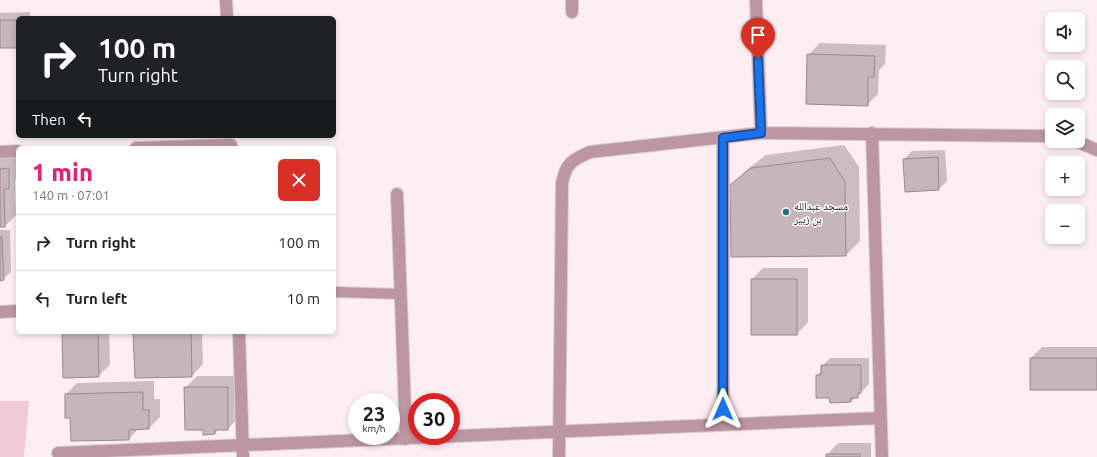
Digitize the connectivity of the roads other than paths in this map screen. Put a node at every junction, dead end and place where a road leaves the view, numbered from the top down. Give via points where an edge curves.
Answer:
1 (226, 0) edge
2 (756, 0) edge
3 (227, 16) edge
4 (761, 133) junction
5 (872, 133) junction
6 (1045, 136) edge
7 (723, 138) junction
8 (231, 143) edge
9 (1085, 145) edge
10 (174, 146) edge
11 (1097, 150) edge
12 (16, 151) edge
13 (0, 152) edge
14 (397, 194) dead end
15 (336, 292) edge
16 (401, 294) junction
17 (16, 311) edge
18 (0, 312) edge
19 (239, 334) edge
20 (880, 418) junction
21 (723, 425) junction
22 (559, 432) junction
23 (406, 439) junction
24 (243, 451) edge
25 (58, 453) dead end
26 (559, 457) edge
27 (882, 457) edge

1 - 3 street
2 - 4 street
4 - 5 street
4 - 7 street
5 - 6 street
5 - 20 street
7 - 21 street
7 - 22 street via 590,152 574,159 565,170 562,183
8 - 10 street
9 - 11 street
12 - 13 street
14 - 16 street
15 - 16 lane
16 - 23 street
17 - 18 street
19 - 24 street
20 - 21 street
20 - 27 street
21 - 22 street
22 - 23 street
22 - 26 street
23 - 24 street
24 - 25 street

